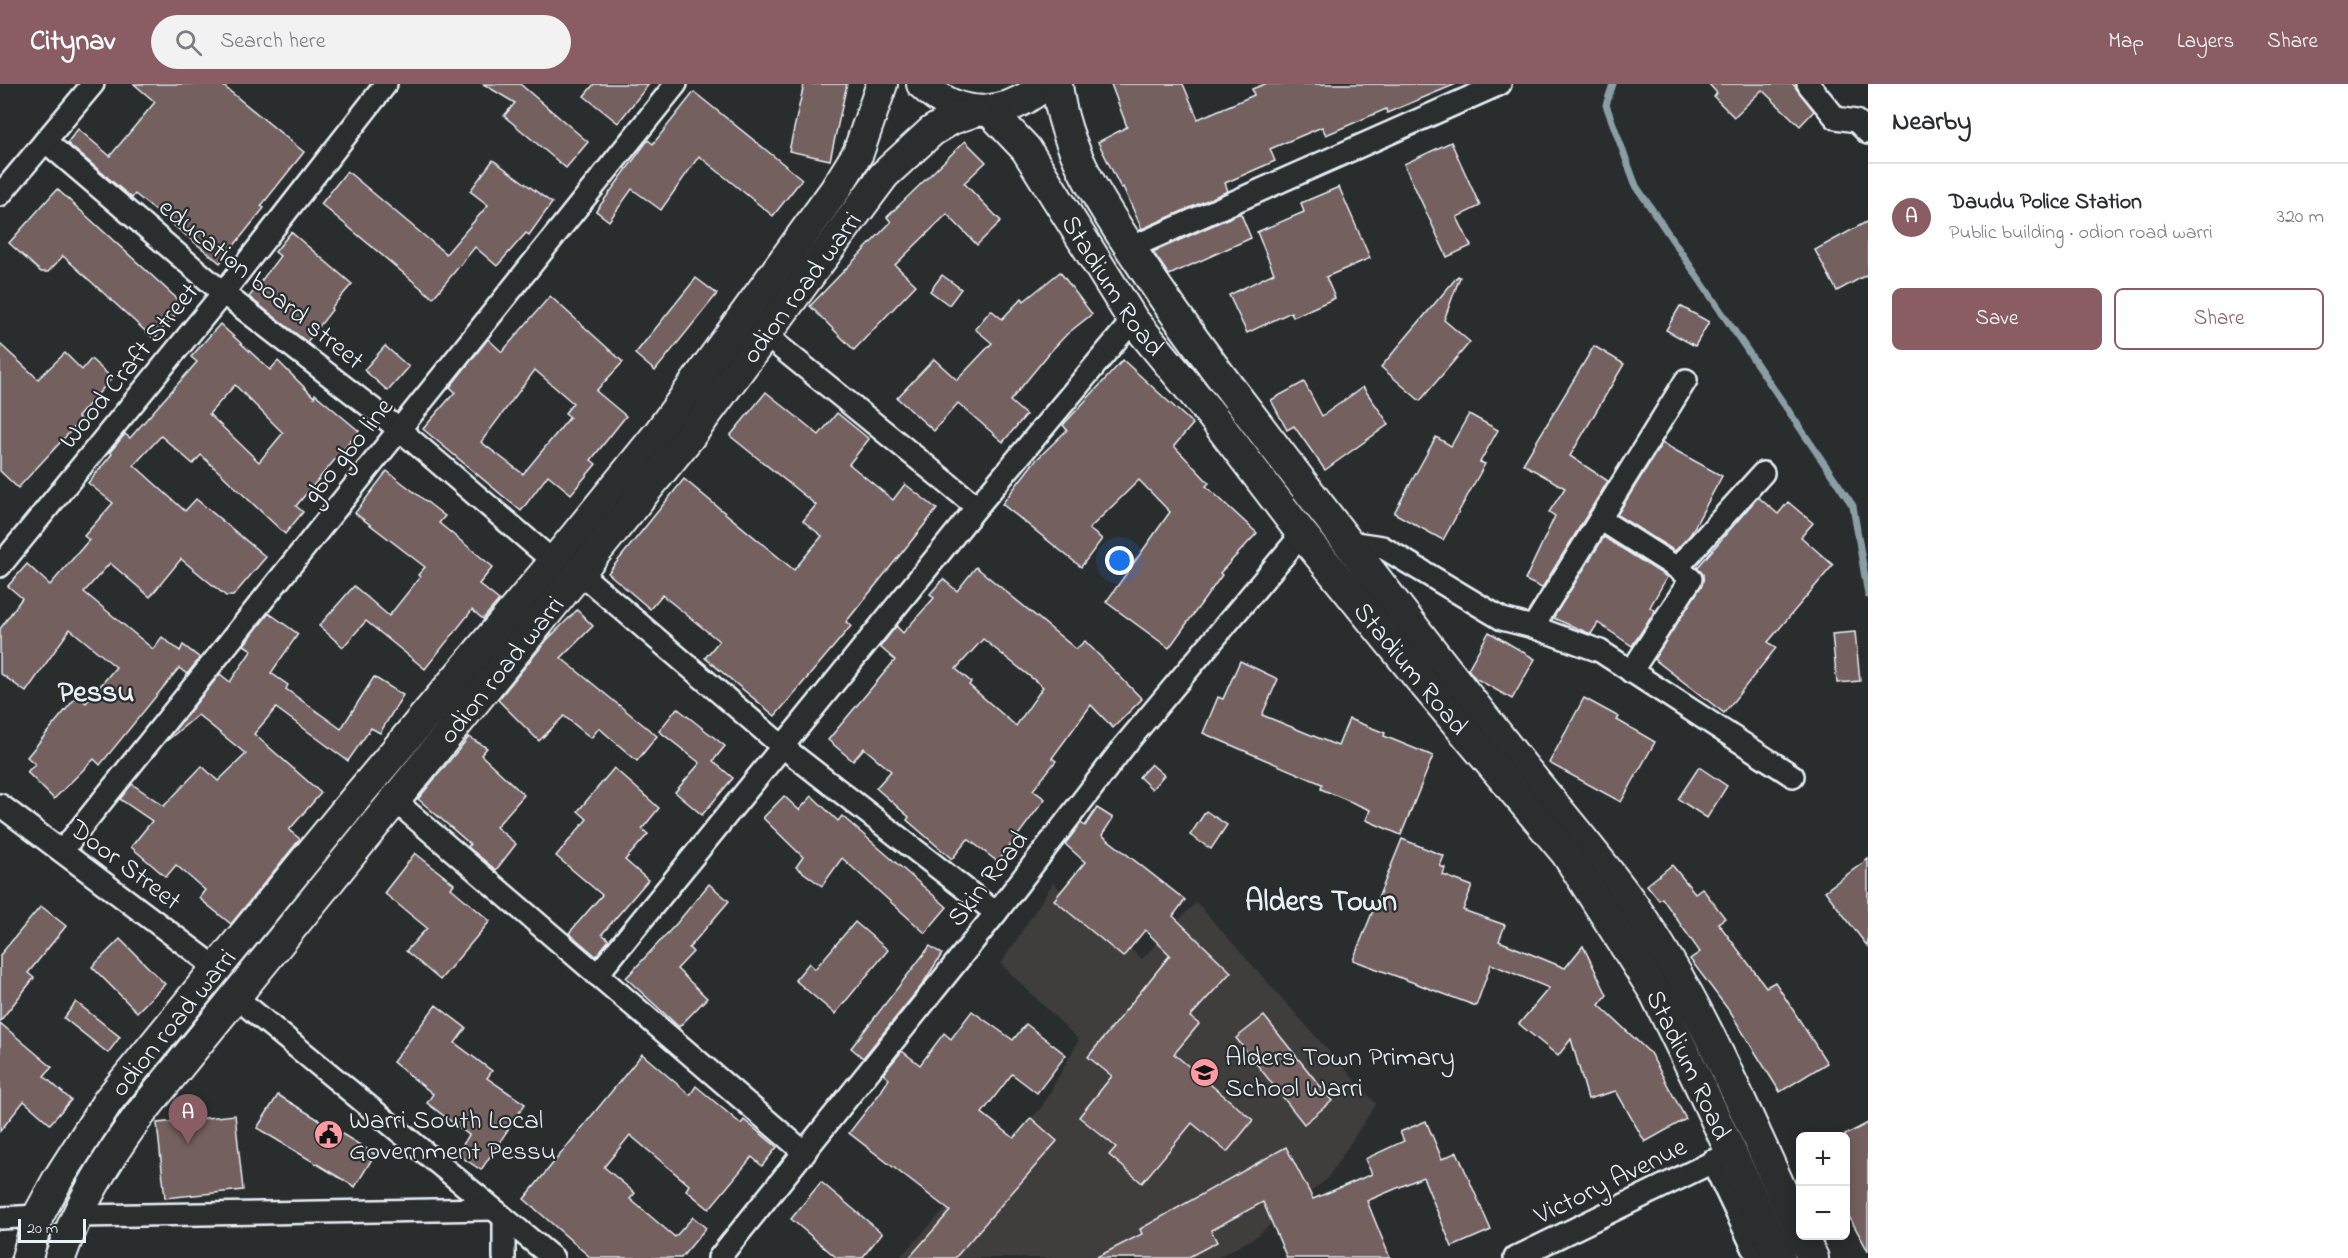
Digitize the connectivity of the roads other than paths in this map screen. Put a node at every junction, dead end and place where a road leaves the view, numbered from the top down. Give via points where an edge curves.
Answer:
1 (93, 84) edge
2 (386, 84) edge
3 (676, 84) edge
4 (882, 84) edge
5 (922, 84) edge
6 (1045, 84) edge
7 (1056, 84) edge
8 (1500, 84) edge
9 (1808, 84) edge
10 (982, 111) junction
11 (1868, 133) edge
12 (45, 141) junction
13 (0, 195) edge
14 (1130, 248) junction
15 (223, 293) junction
16 (1133, 320) junction
17 (764, 334) junction
18 (1686, 380) dead end
19 (400, 430) junction
20 (1763, 473) dead end
21 (978, 507) junction
22 (1600, 519) junction
23 (1302, 534) junction
24 (1348, 542) junction
25 (0, 566) edge
26 (567, 567) junction
27 (1677, 568) junction
28 (1533, 627) junction
29 (1631, 672) junction
30 (783, 747) junction
31 (1794, 776) dead end
32 (394, 800) junction
33 (0, 805) edge
34 (62, 851) junction
35 (996, 913) junction
36 (218, 969) junction
37 (597, 975) junction
38 (237, 998) junction
39 (805, 1153) junction
40 (1721, 1157) junction
41 (498, 1213) junction
42 (38, 1216) junction
43 (78, 1216) junction
44 (0, 1218) edge
45 (1796, 1222) edge
46 (1804, 1240) edge
47 (27, 1258) edge
48 (60, 1258) edge
49 (504, 1258) edge
50 (553, 1258) edge
51 (719, 1258) edge
52 (1515, 1258) edge
53 (1758, 1258) edge
54 (1780, 1258) edge
55 (1813, 1258) edge

1 - 12 street
2 - 15 street, Wood Craft Street
3 - 19 street, gbo gbo line
4 - 26 main road, odion road warri via 858,153 835,190
5 - 10 main road via 944,101
6 - 10 main road, odion road warri via 1010,107
7 - 14 main road, Stadium Road via 1068,138 1103,208
8 - 14 street
9 - 11 street via 1836,118 1856,121
10 - 16 main road, Stadium Road via 1026,149
10 - 17 main road, odion road warri via 951,119 932,131 884,175
12 - 13 street
12 - 15 street, education board street
14 - 24 main road, Stadium Road via 1176,317
15 - 19 street, education board street
15 - 25 street, Wood Craft Street
16 - 21 street
16 - 23 main road, Stadium Road
17 - 21 street
17 - 26 main road, odion road warri via 690,436
18 - 22 street
19 - 26 street, education board street
19 - 34 street, gbo gbo line
20 - 27 street
21 - 30 street
22 - 27 street
22 - 28 street
23 - 35 street, Skin Road via 1125,746
23 - 40 main road, Stadium Road via 1566,853 1655,993 1698,1078
24 - 28 street via 1382,547 1502,619
24 - 45 main road, Stadium Road via 1635,908 1708,1035
26 - 30 street, education board street
26 - 32 main road, odion road warri
26 - 36 main road, odion road warri via 360,794
27 - 29 street via 1691,579
28 - 29 street via 1600,651
29 - 31 street
30 - 35 street, education board street
30 - 37 street
32 - 37 street
32 - 38 main road, odion road warri
33 - 34 street, Door Street
34 - 36 street, Door Street
35 - 39 street, Skin Road
36 - 42 main road, odion road warri via 108,1101
37 - 39 street
38 - 41 street
38 - 43 main road, odion road warri via 137,1118 108,1158
39 - 51 street, Skin Road
40 - 52 street, Victory Avenue
40 - 53 street
40 - 54 main road, Stadium Road
41 - 43 street
41 - 49 street
41 - 50 street
42 - 44 street
42 - 47 main road, odion road warri
43 - 48 main road, odion road warri
46 - 55 main road

